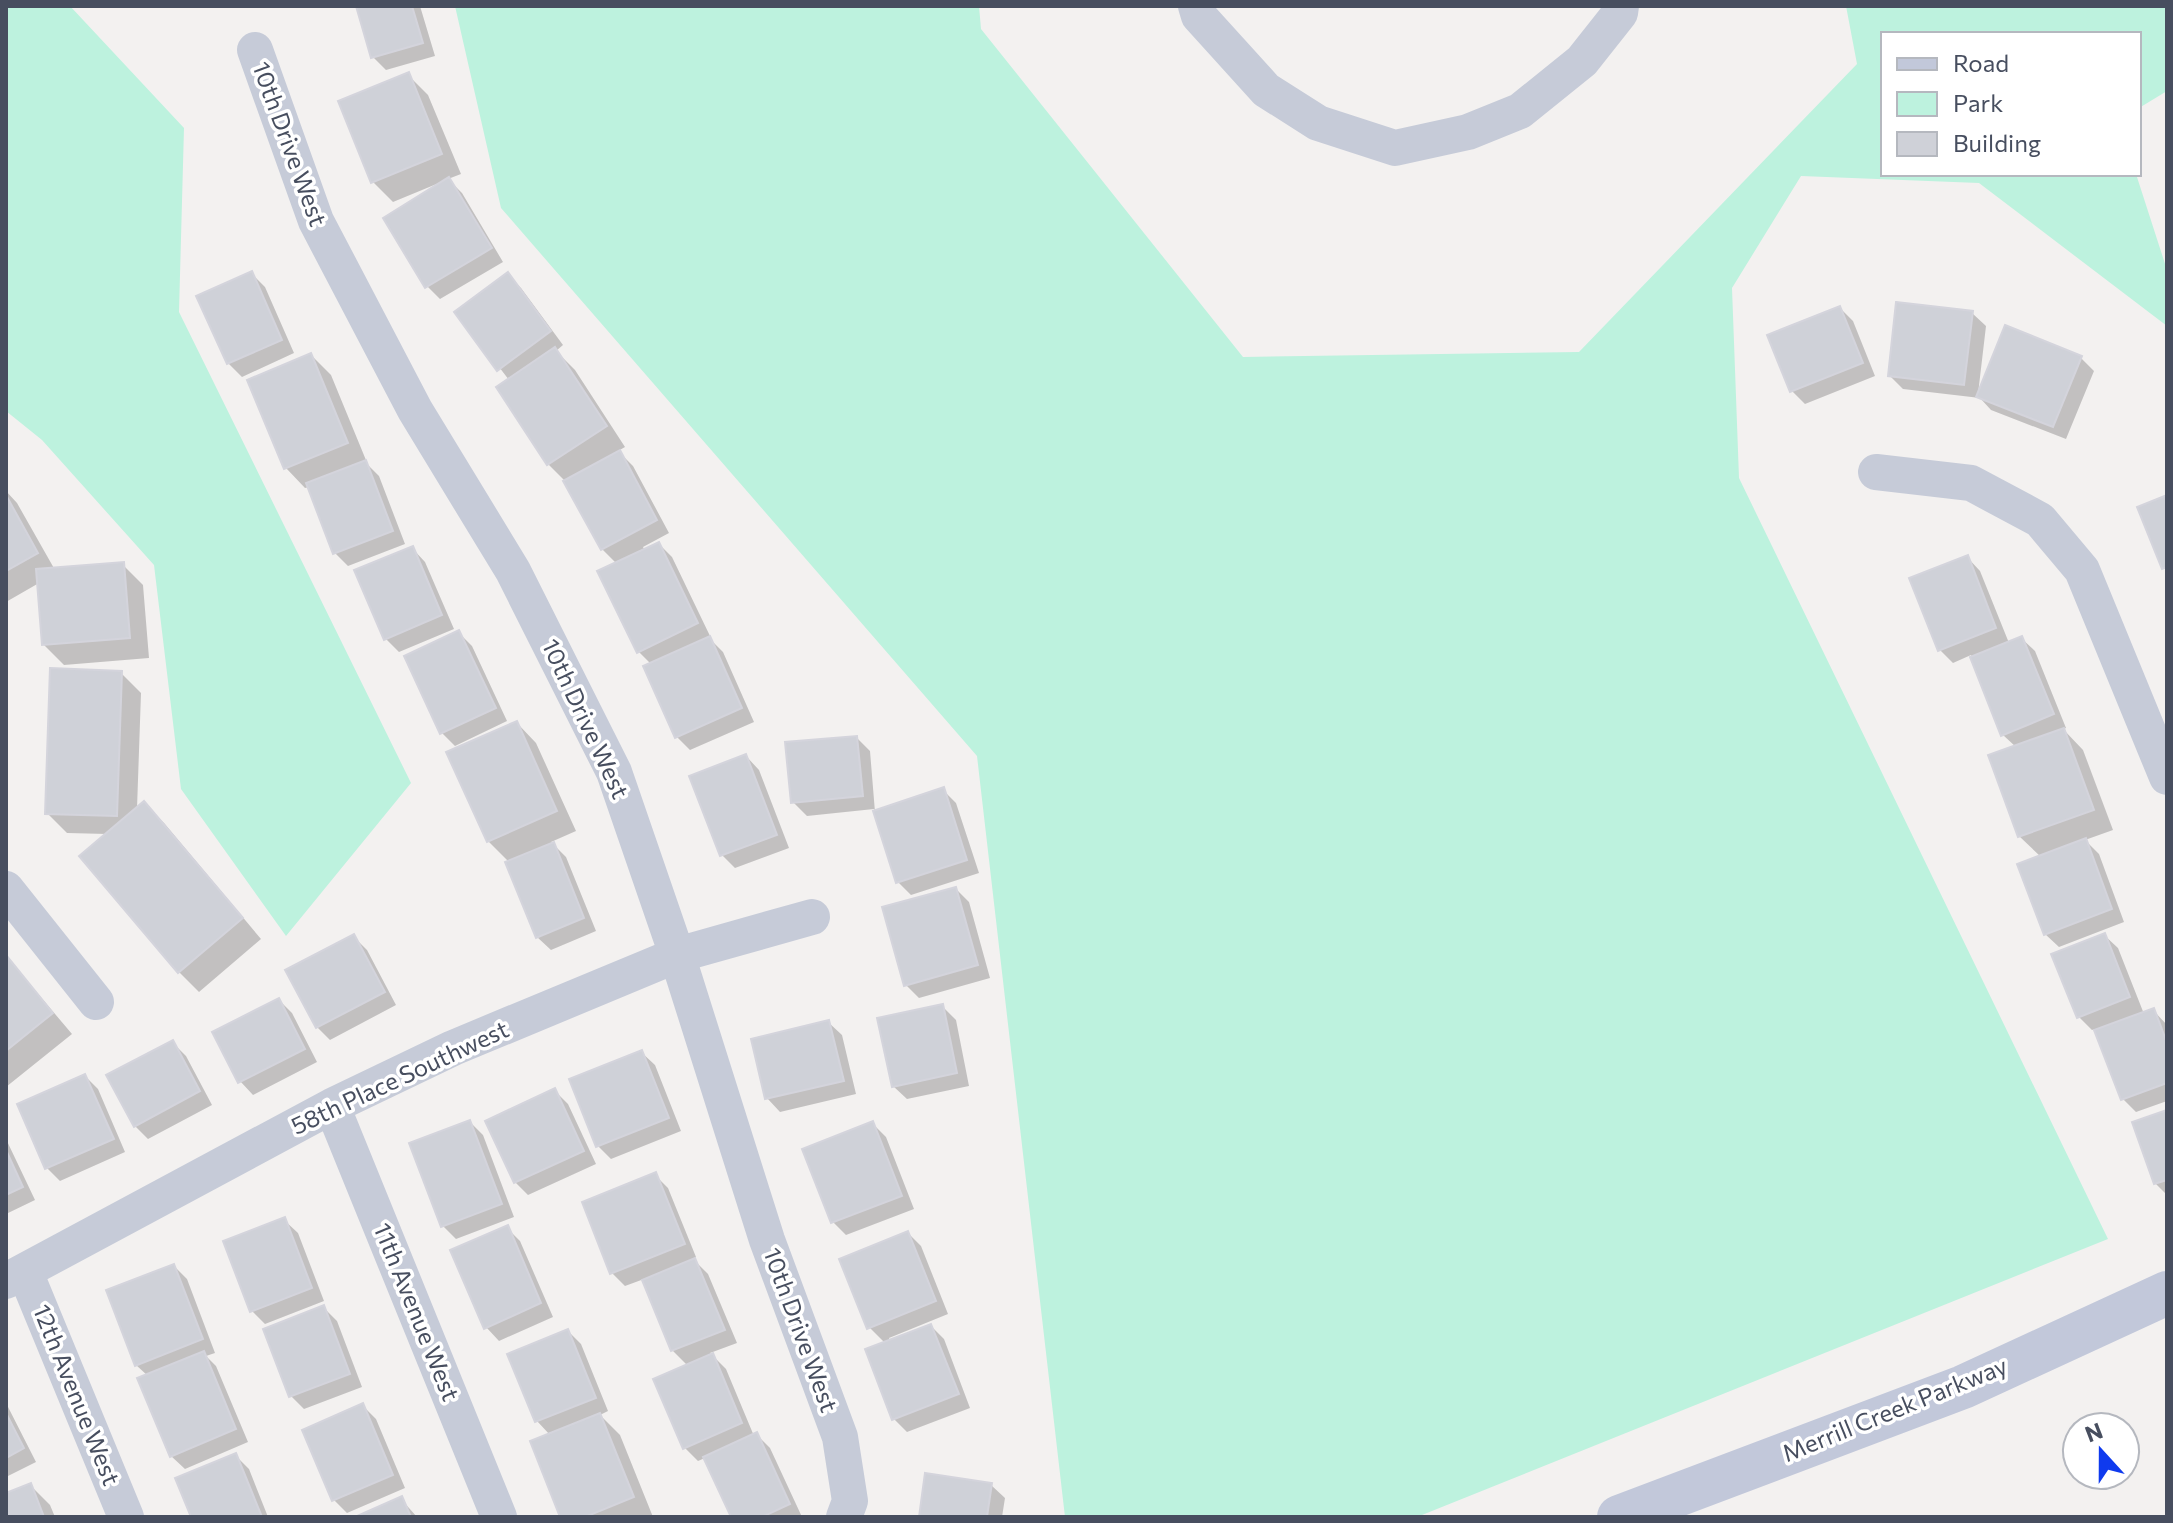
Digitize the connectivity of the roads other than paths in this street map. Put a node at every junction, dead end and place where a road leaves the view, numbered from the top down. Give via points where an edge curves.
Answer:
1 (1196, 6) edge
2 (1621, 6) edge
3 (255, 50) dead end
4 (1876, 472) dead end
5 (2167, 777) edge
6 (6, 889) edge
7 (812, 917) dead end
8 (677, 955) junction
9 (96, 1002) dead end
10 (332, 1106) junction
11 (16, 1276) edge
12 (2167, 1293) edge
13 (126, 1517) edge
14 (499, 1517) edge
15 (844, 1517) edge
16 (1619, 1517) edge

1 - 2 street via 1199,16 1266,90 1318,123 1395,148 1468,132 1520,111 1582,61
3 - 8 street, 10th Drive West via 316,221 415,410 513,571 614,772
4 - 5 street via 1971,483 2040,520 2082,570
6 - 9 street
7 - 8 street, 58th Place Southwest
8 - 10 street, 58th Place Southwest via 453,1048
8 - 15 street, 10th Drive West via 767,1240 840,1437 850,1501
10 - 11 street, 58th Place Southwest
10 - 14 street, 11th Avenue West
11 - 13 street, 12th Avenue West
12 - 16 street, Merrill Creek Parkway via 1963,1387

